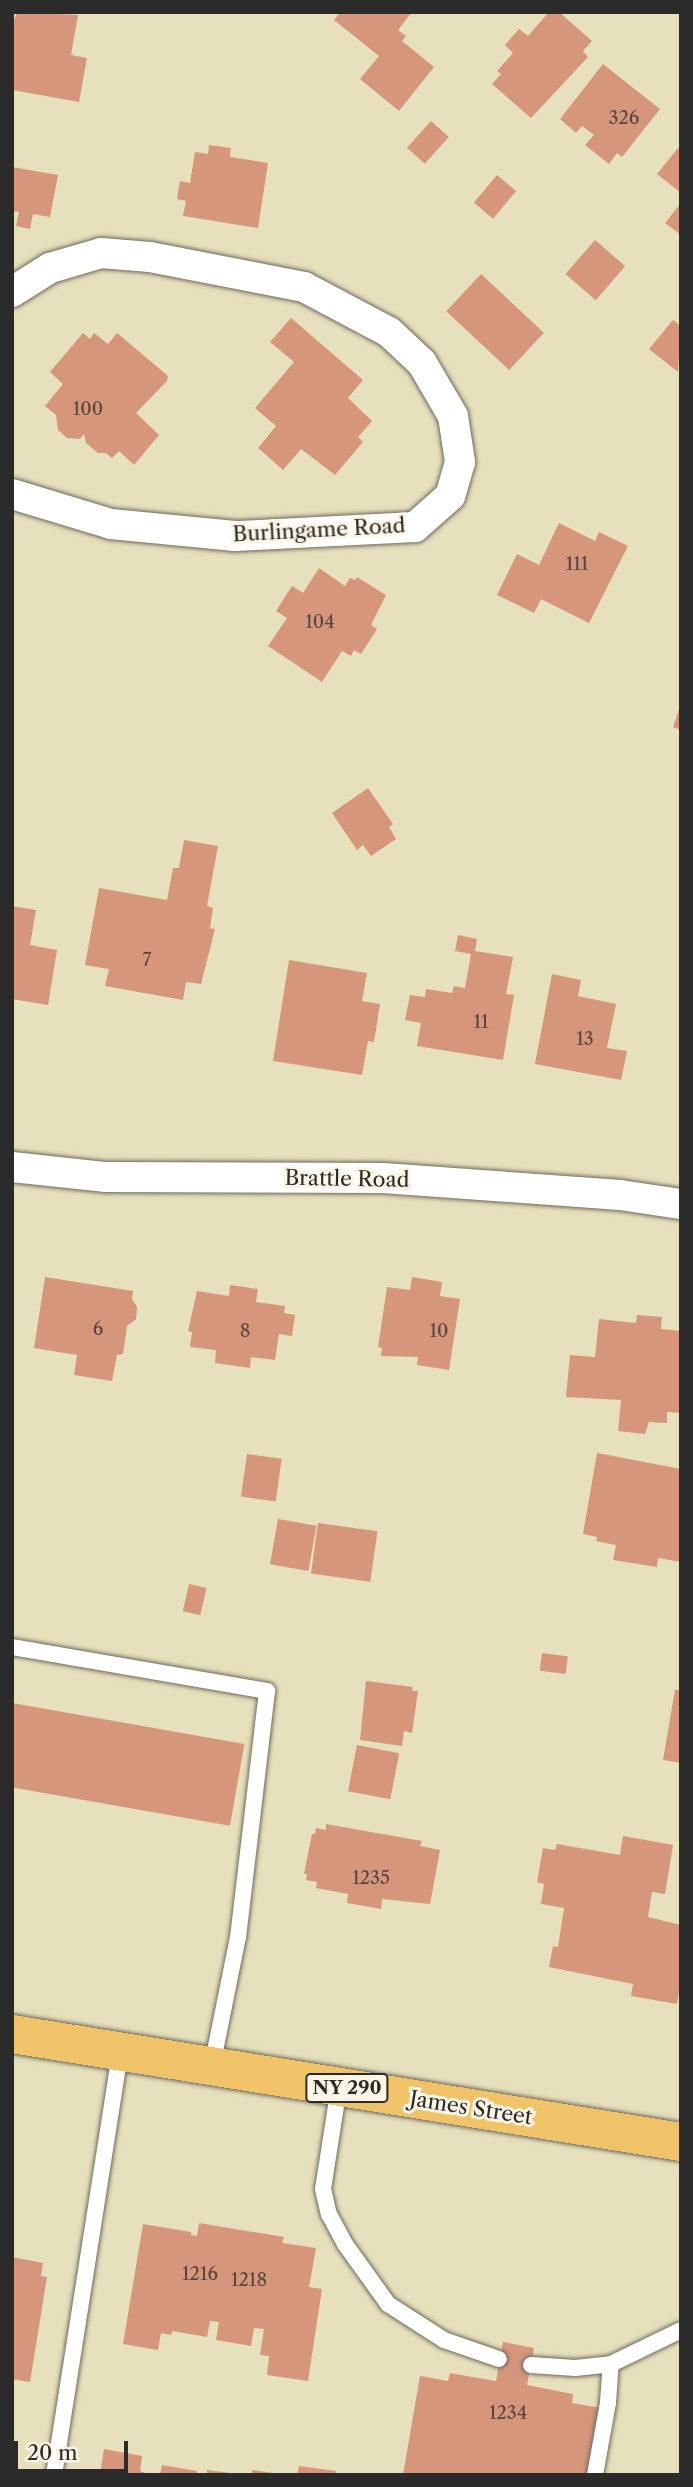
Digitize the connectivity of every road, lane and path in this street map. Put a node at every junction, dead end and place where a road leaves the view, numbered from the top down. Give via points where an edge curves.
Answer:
1 (12, 292) edge
2 (12, 494) edge
3 (12, 1167) edge
4 (681, 1204) edge
5 (12, 1647) edge
6 (12, 2034) edge
7 (120, 2052) junction
8 (212, 2066) junction
9 (339, 2087) junction
10 (681, 2142) edge
11 (681, 2330) edge
12 (499, 2360) dead end
13 (611, 2364) junction
14 (531, 2365) dead end
15 (54, 2475) edge
16 (595, 2475) edge

1 - 2 street, Burlingame Road via 50,268 101,253 150,257 304,287 389,332 422,363 453,416 460,462 450,496 415,527 234,536 111,524
3 - 4 street, Brattle Road via 106,1177 383,1178 620,1195
5 - 8 lane via 267,1691 238,1937
6 - 7 main road, James Street / NY 290
7 - 8 main road, James Street / NY 290
7 - 15 lane
8 - 9 main road, James Street / NY 290
9 - 10 main road, James Street / NY 290
9 - 12 lane via 323,2189 329,2214 345,2244 388,2304 444,2340
11 - 13 lane
13 - 14 lane via 575,2368
13 - 16 lane

